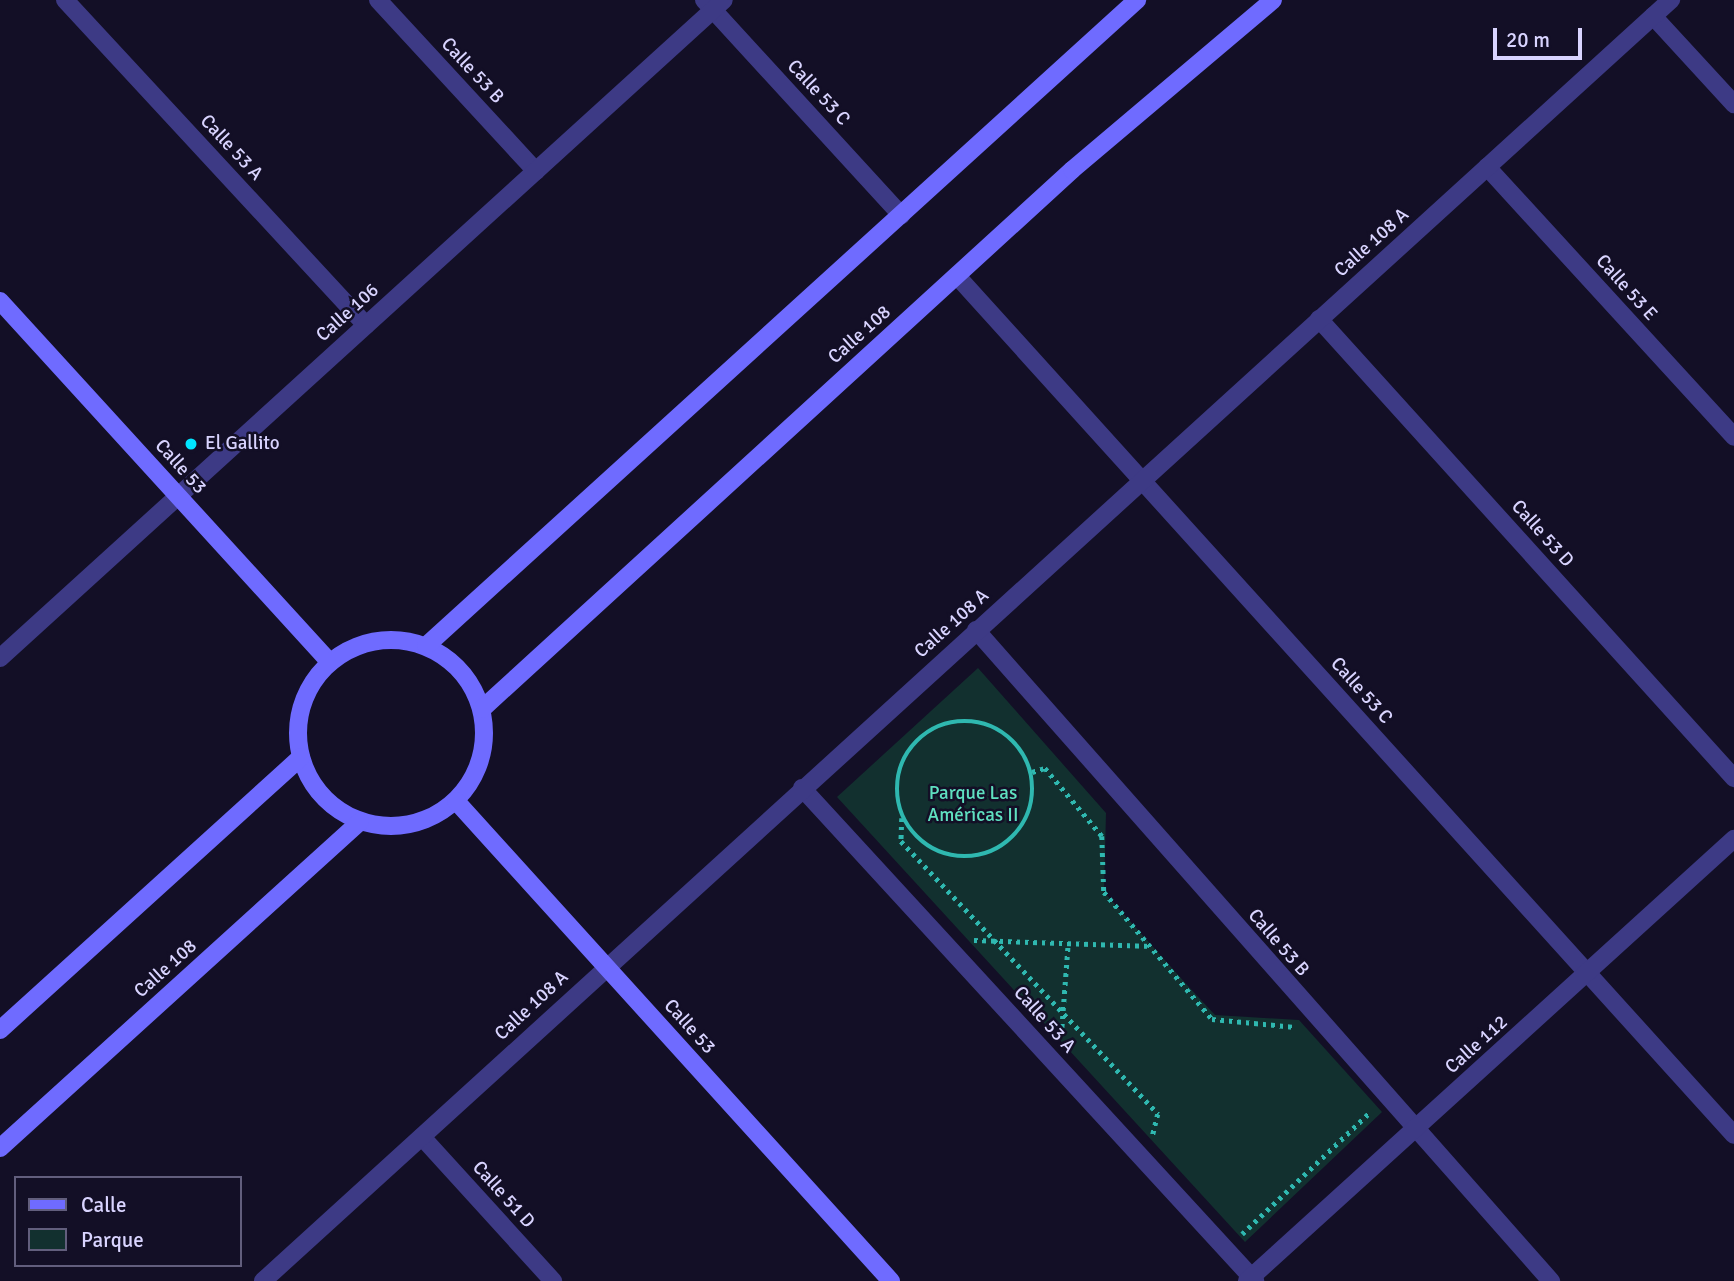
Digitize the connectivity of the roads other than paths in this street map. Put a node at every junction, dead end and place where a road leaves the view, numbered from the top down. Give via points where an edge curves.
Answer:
1 (65, 0) edge
2 (378, 0) edge
3 (1137, 0) edge
4 (1273, 0) edge
5 (1671, 0) edge
6 (714, 3) edge
7 (1653, 16) junction
8 (1734, 104) edge
9 (1487, 167) junction
10 (536, 171) junction
11 (901, 215) junction
12 (957, 276) junction
13 (0, 301) edge
14 (1319, 319) junction
15 (366, 325) junction
16 (1734, 437) edge
17 (1143, 479) junction
18 (178, 496) junction
19 (976, 631) junction
20 (426, 646) junction
21 (0, 658) edge
22 (330, 662) junction
23 (482, 709) junction
24 (301, 757) junction
25 (1734, 778) edge
26 (802, 788) junction
27 (456, 801) junction
28 (360, 821) junction
29 (1734, 839) edge
30 (606, 967) junction
31 (1586, 976) junction
32 (0, 1030) edge
33 (1414, 1130) junction
34 (1734, 1135) edge
35 (422, 1137) junction
36 (0, 1148) edge
37 (1251, 1280) edge
38 (263, 1281) edge
39 (553, 1281) edge
40 (891, 1281) edge
41 (1551, 1281) edge

1 - 15 street, Calle 53 A
2 - 10 street, Calle 53 B
3 - 11 main road
4 - 12 main road, Calle 108 via 1072,170
5 - 7 street, Calle 108 A
6 - 10 street, Calle 106
6 - 11 street, Calle 53 C
7 - 8 street
7 - 9 street, Calle 108 A
9 - 14 street, Calle 108 A
9 - 16 street, Calle 53 E
10 - 15 street, Calle 106
11 - 20 main road
12 - 17 street, Calle 53 C
12 - 23 main road, Calle 108
13 - 18 main road, Calle 53
14 - 17 street, Calle 108 A
14 - 25 street, Calle 53 D
15 - 18 street, Calle 106
17 - 19 street, Calle 108 A
17 - 31 street, Calle 53 C
18 - 21 street, Calle 106
18 - 22 main road, Calle 53
19 - 26 street, Calle 108 A
19 - 33 street, Calle 53 B
20 - 22 main road via 381,641 359,645
20 - 23 main road via 461,671
22 - 24 main road via 313,681 302,705
23 - 27 main road via 481,753 475,775
24 - 28 main road via 313,784 334,806
24 - 32 main road
26 - 30 street, Calle 108 A
26 - 37 street, Calle 53 A
27 - 28 main road via 411,825
27 - 30 main road, Calle 53
28 - 36 main road, Calle 108
29 - 31 street, Calle 112
30 - 35 street, Calle 108 A
30 - 40 main road, Calle 53
31 - 33 street, Calle 112
31 - 34 street, Calle 53 C
33 - 37 street, Calle 112
33 - 41 street, Calle 53 B
35 - 38 street, Calle 108 A
35 - 39 street, Calle 51 D

